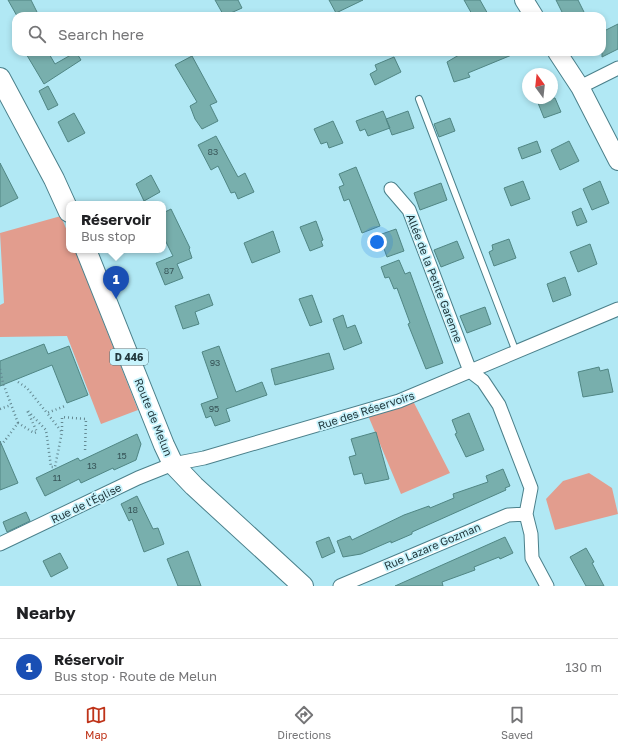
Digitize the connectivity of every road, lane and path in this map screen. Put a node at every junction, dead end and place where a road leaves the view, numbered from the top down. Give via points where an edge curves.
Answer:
1 (524, 0) edge
2 (532, 12) edge
3 (560, 56) edge
4 (618, 68) edge
5 (580, 87) junction
6 (3, 90) edge
7 (419, 99) dead end
8 (617, 156) edge
9 (392, 189) dead end
10 (66, 205) edge
11 (87, 253) edge
12 (618, 309) edge
13 (516, 352) junction
14 (0, 369) edge
15 (470, 371) junction
16 (18, 382) dead end
17 (11, 406) junction
18 (65, 406) dead end
19 (0, 409) edge
20 (47, 413) junction
21 (18, 423) junction
22 (62, 432) junction
23 (0, 444) edge
24 (85, 451) dead end
25 (173, 464) junction
26 (526, 514) junction
27 (0, 544) edge
28 (303, 586) edge
29 (340, 586) edge
30 (547, 586) edge

1 - 2 street
3 - 5 street
4 - 5 street
5 - 8 street
6 - 10 main road via 54,179
7 - 13 lane
9 - 15 street, Allée de la Petite Garenne via 409,210
11 - 25 main road, Route de Melun / D 446
12 - 13 street, Rue des Réservoirs
13 - 15 street, Rue des Réservoirs
14 - 17 path
15 - 25 street, Rue des Réservoirs via 399,401 204,458
15 - 26 street via 483,381 499,406 531,488
16 - 20 path via 27,388
17 - 19 path
17 - 21 path
18 - 20 path
20 - 22 path
21 - 22 path via 34,434 36,432 27,410 46,430 51,467 55,468
21 - 23 path
22 - 24 path via 62,416 86,419
25 - 27 street, Rue de l'Église
25 - 28 main road, Route de Melun / D 446
26 - 29 street, Rue Lazare Gozman via 508,515
26 - 30 street via 532,558

